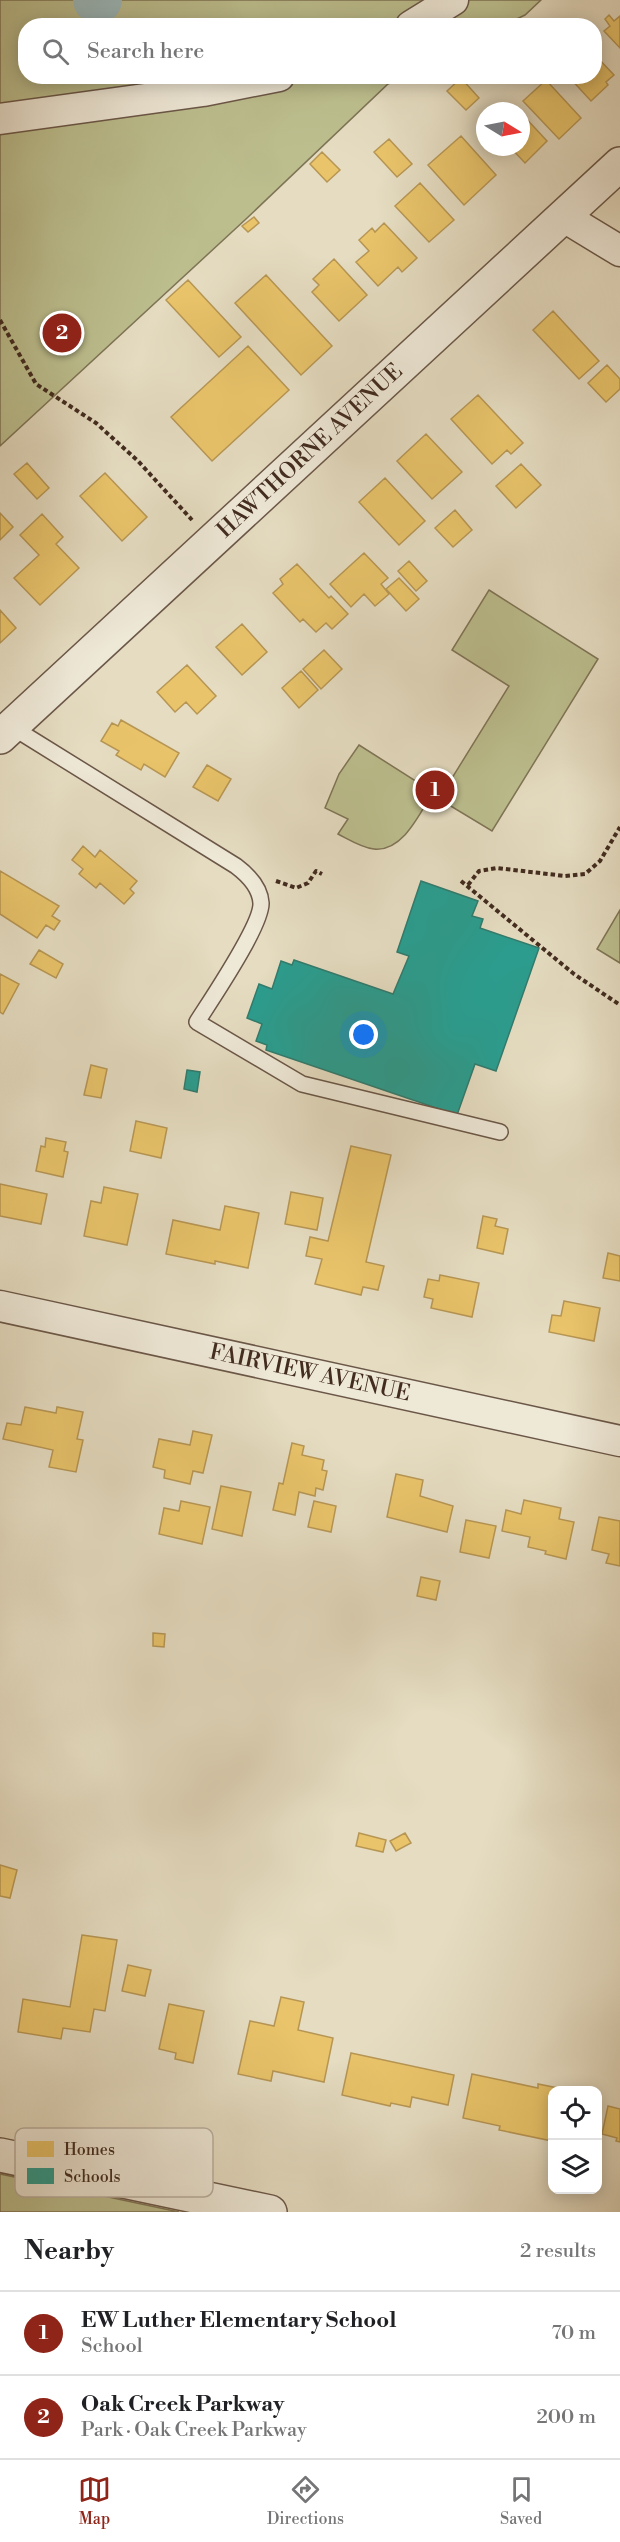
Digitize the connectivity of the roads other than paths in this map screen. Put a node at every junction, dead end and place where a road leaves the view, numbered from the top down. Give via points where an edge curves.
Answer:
1 (453, 0) edge
2 (424, 18) edge
3 (238, 84) edge
4 (0, 119) edge
5 (620, 165) edge
6 (564, 217) junction
7 (620, 251) edge
8 (6, 732) edge
9 (500, 1132) dead end
10 (0, 1306) edge
11 (620, 1441) edge
12 (0, 2155) edge
13 (15, 2158) edge
14 (199, 2197) edge
15 (270, 2212) edge

1 - 2 street
3 - 4 street
5 - 6 street, HAWTHORNE AVENUE
6 - 7 street
6 - 8 street, HAWTHORNE AVENUE
8 - 9 lane via 236,866 253,882 261,905 255,926 197,1022 302,1084
10 - 11 street, FAIRVIEW AVENUE
12 - 13 street
14 - 15 street

